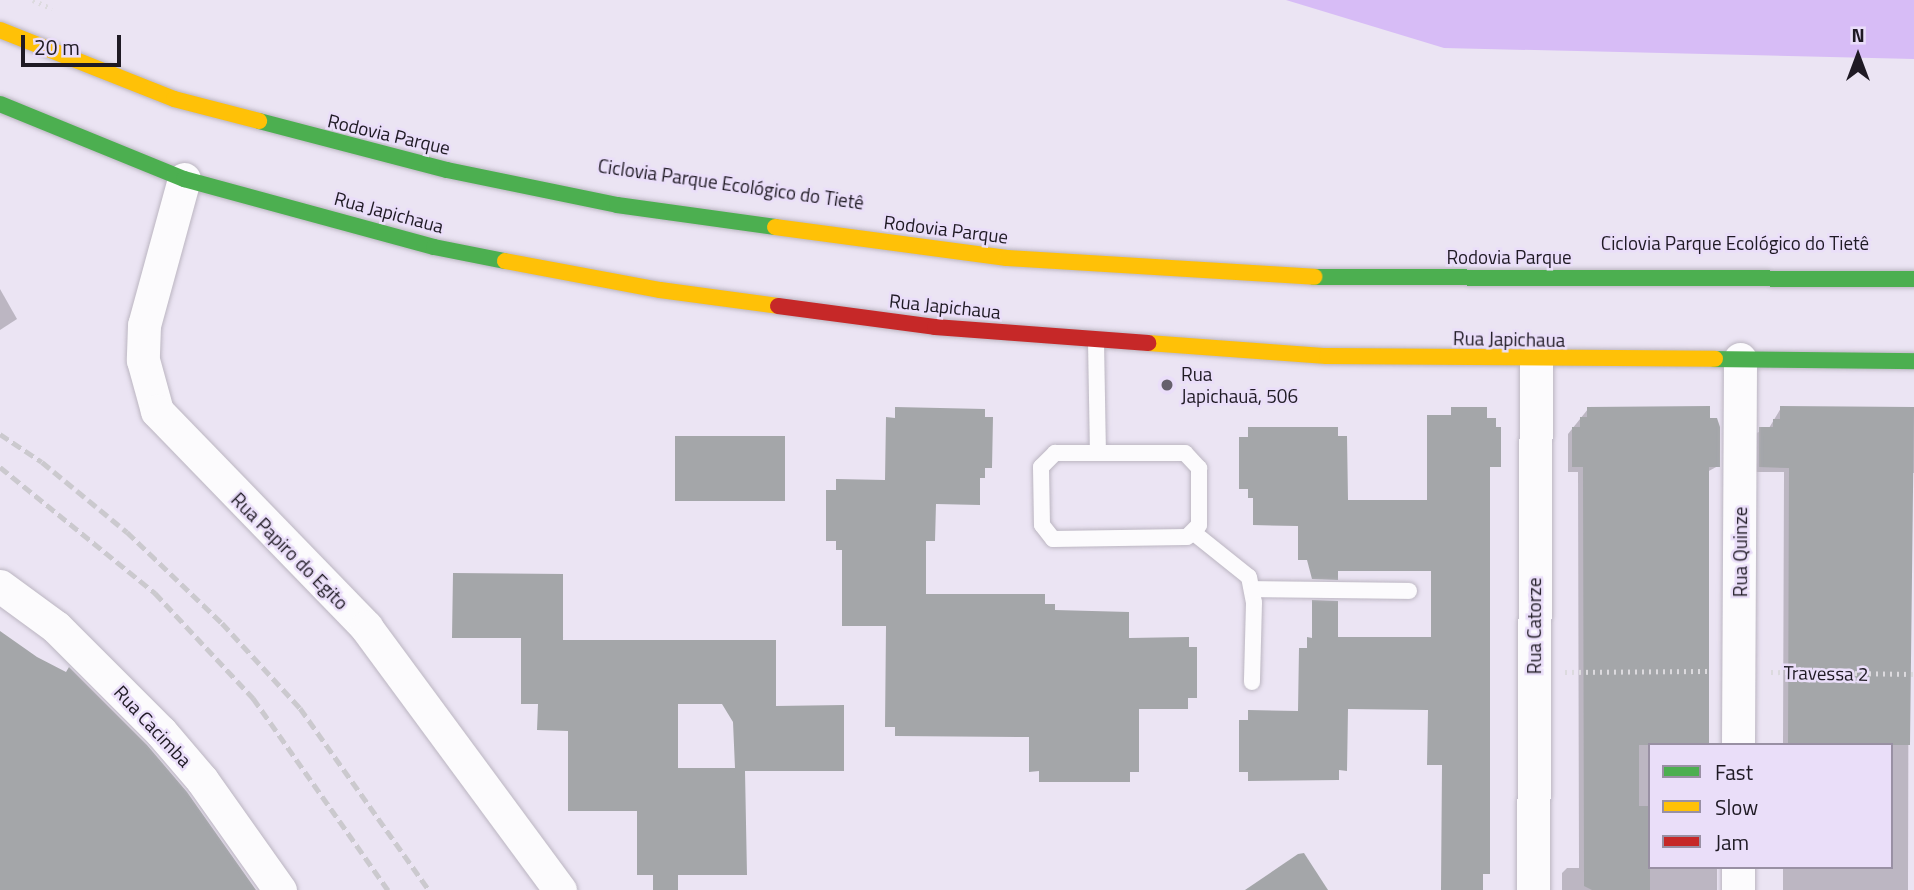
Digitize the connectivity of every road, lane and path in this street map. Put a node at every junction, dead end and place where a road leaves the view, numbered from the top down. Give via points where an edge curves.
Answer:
1 (33, 0) edge
2 (58, 12) dead end
3 (0, 30) edge
4 (0, 104) edge
5 (184, 179) junction
6 (1914, 279) edge
7 (1096, 341) junction
8 (1740, 359) junction
9 (1536, 361) junction
10 (1914, 361) edge
11 (1098, 453) junction
12 (1194, 533) junction
13 (0, 586) edge
14 (1252, 589) junction
15 (1409, 591) dead end
16 (1739, 671) junction
17 (1534, 672) junction
18 (1914, 674) edge
19 (1252, 682) dead end
20 (1738, 743) edge
21 (1738, 869) edge
22 (280, 890) edge
23 (560, 890) edge
24 (1533, 890) edge
25 (1738, 890) edge

1 - 2 path
3 - 6 street, Rodovia Parque via 174,99 447,170 617,205 1007,258 1272,277
4 - 5 street, Rua Japichaua
5 - 7 street, Rua Japichaua via 434,247 660,290 935,327
5 - 23 street, Rua Papiro do Egito via 144,325 143,360 158,411 366,627
7 - 9 street, Rua Japichaua via 1327,356
7 - 11 lane
8 - 9 street, Rua Japichaua
8 - 10 street, Rua Japichaua
8 - 16 street, Rua Quinze
9 - 17 street, Rua Catorze
11 - 12 lane via 1185,453 1195,458 1199,525
11 - 12 lane via 1055,453 1046,458 1041,467 1046,533 1053,538 1187,537
12 - 14 lane via 1240,566
13 - 22 street, Rua Cacimba via 56,627 161,732 202,780
14 - 15 lane
14 - 19 lane
16 - 17 path, Travessa 2
16 - 18 path, Travessa 2
16 - 20 street, Rua Quinze
17 - 24 street, Rua Catorze
21 - 25 street

